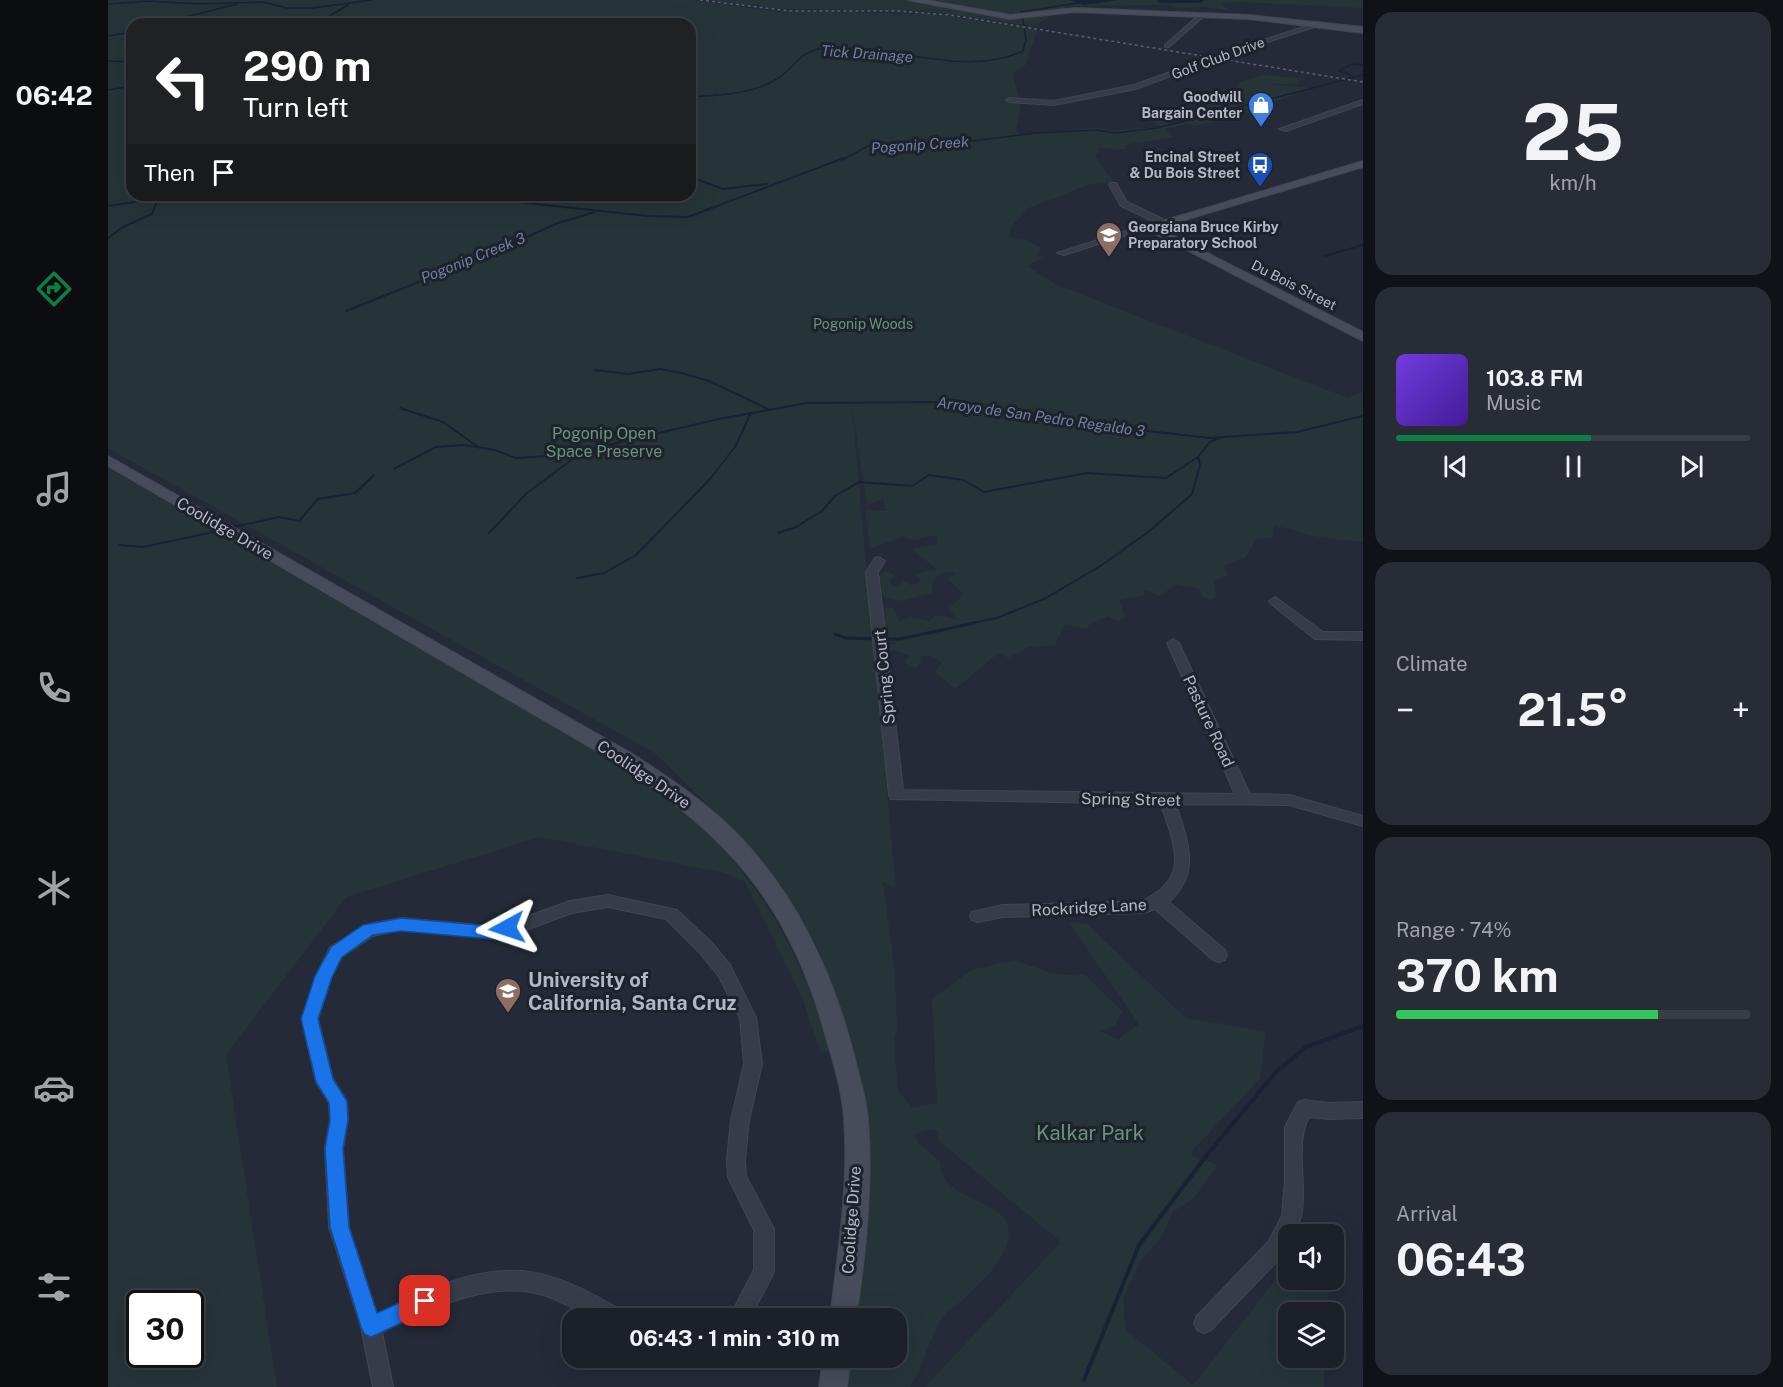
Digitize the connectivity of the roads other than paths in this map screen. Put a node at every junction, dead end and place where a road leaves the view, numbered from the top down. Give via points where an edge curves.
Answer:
1 (912, 0) edge
2 (1202, 15) junction
3 (1319, 24) junction
4 (1363, 30) edge
5 (1167, 46) dead end
6 (1010, 100) dead end
7 (1363, 102) edge
8 (1352, 106) junction
9 (1363, 110) edge
10 (1283, 129) dead end
11 (1363, 164) edge
12 (1113, 185) dead end
13 (1164, 223) junction
14 (1148, 227) junction
15 (1061, 253) dead end
16 (1363, 337) edge
17 (108, 460) edge
18 (879, 561) dead end
19 (1275, 601) dead end
20 (1363, 636) edge
21 (1173, 643) dead end
22 (896, 795) joint
23 (1167, 800) junction
24 (1245, 800) junction
25 (1363, 821) edge
26 (1158, 902) junction
27 (978, 916) dead end
28 (1219, 955) dead end
29 (1363, 1110) edge
30 (594, 1308) edge
31 (744, 1308) edge
32 (844, 1308) edge
33 (1204, 1323) dead end
34 (371, 1327) junction
35 (836, 1368) edge
36 (383, 1387) edge
37 (833, 1387) edge

1 - 2 street via 1010,16 1075,10
2 - 3 street
2 - 5 street
3 - 4 street
3 - 6 street, Golf Club Drive via 1136,87 1054,103
7 - 8 street
8 - 9 street
8 - 10 street
11 - 13 street
12 - 13 street via 1124,204
13 - 14 street
14 - 15 street
14 - 16 street, Du Bois Street
17 - 32 street, Coolidge Drive via 624,758 702,813 735,845 784,909 803,943 827,999 844,1059 856,1118 856,1193
18 - 22 street, Spring Court via 872,572
19 - 20 street via 1320,636
21 - 24 street, Pasture Road
22 - 23 street, Spring Street
23 - 24 street, Spring Street
23 - 26 street, Rockridge Lane via 1184,860 1182,878
24 - 25 street, Spring Street via 1289,800
26 - 27 street, Rockridge Lane via 1144,907 1003,911
26 - 28 street
29 - 33 street via 1304,1108 1294,1127 1291,1217 1275,1249
30 - 34 street via 555,1290 521,1281 479,1284 425,1301
31 - 34 street via 764,1271 764,1229 737,1177 737,1140 753,1064 748,1017 724,970 671,914 608,902 570,906 523,925 491,932 401,924 369,930 336,952 310,1019 325,1082 338,1101 334,1148 339,1227
34 - 36 street
35 - 37 street

